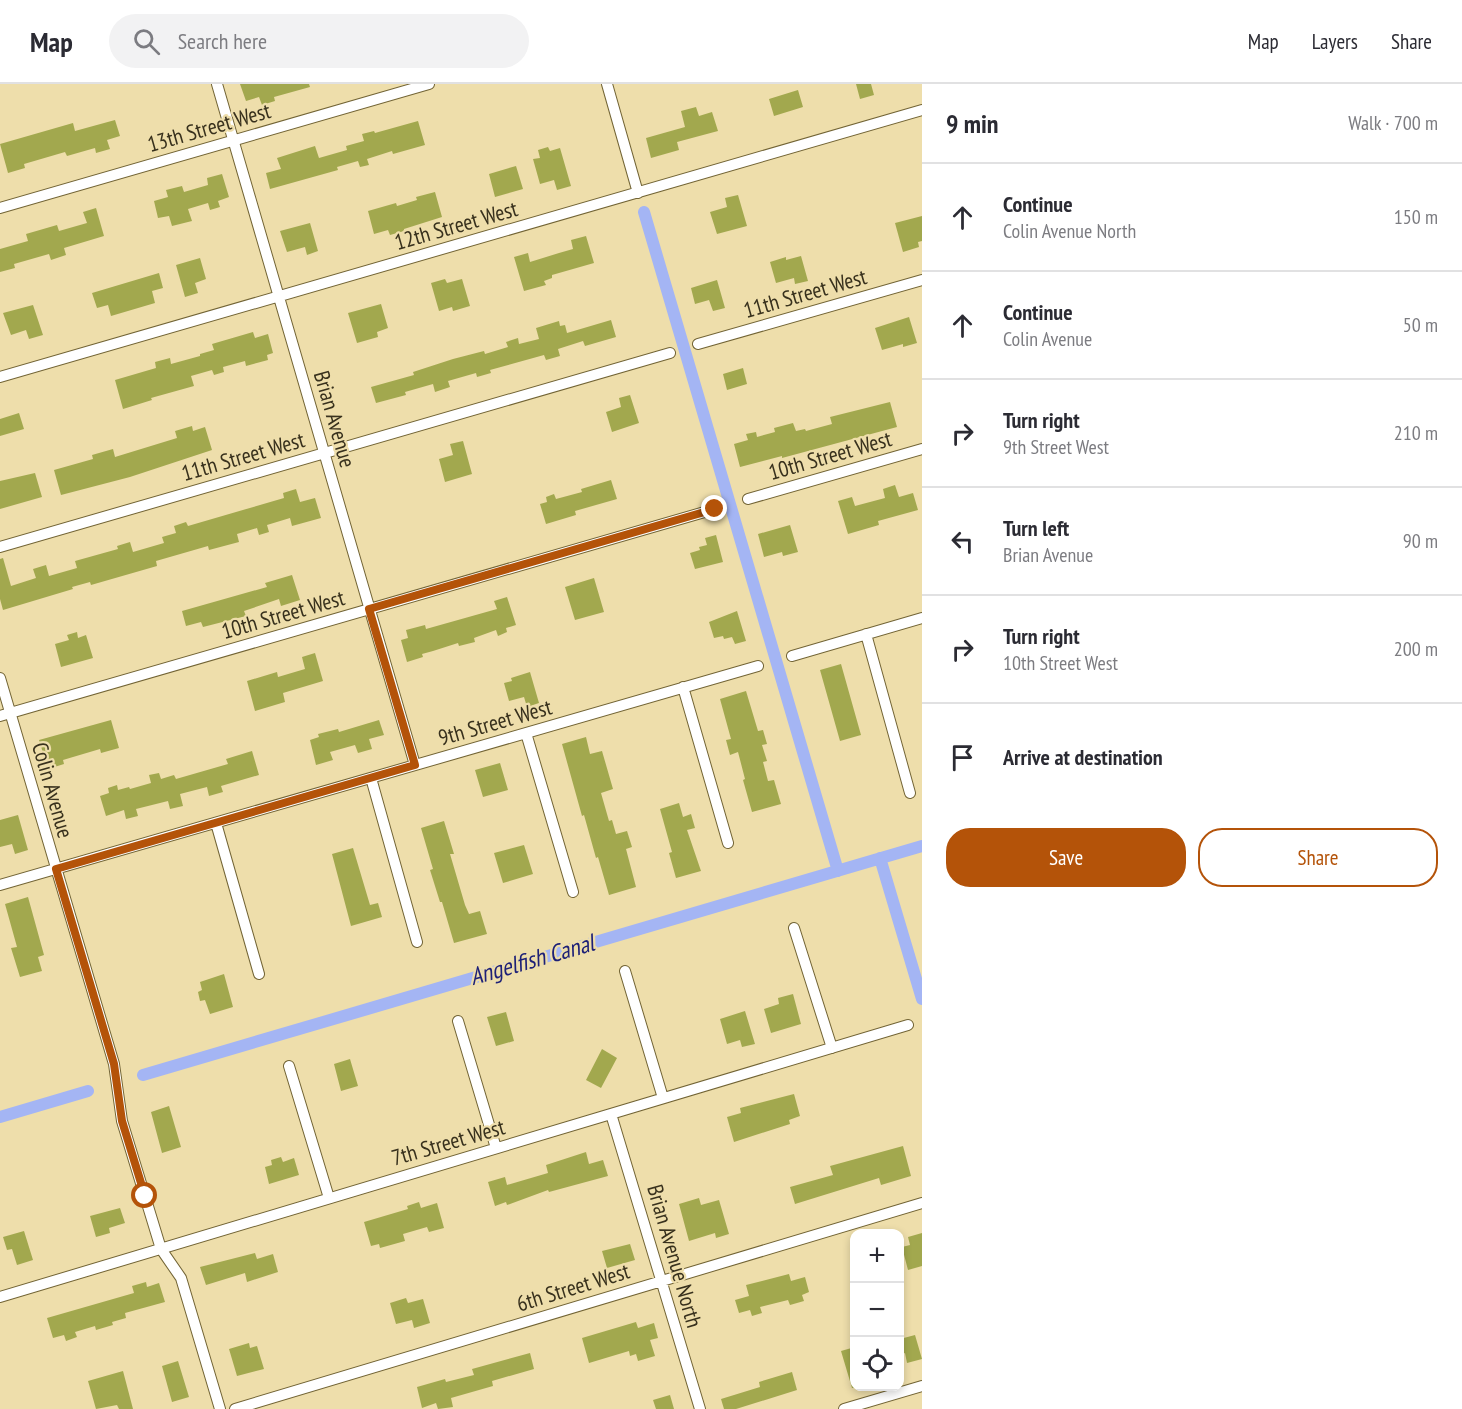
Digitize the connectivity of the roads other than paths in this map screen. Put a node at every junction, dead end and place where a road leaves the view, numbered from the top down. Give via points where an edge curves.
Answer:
1 (217, 84) edge
2 (429, 84) edge
3 (607, 84) edge
4 (922, 110) edge
5 (233, 141) junction
6 (638, 193) junction
7 (0, 208) edge
8 (922, 280) edge
9 (278, 297) junction
10 (698, 344) dead end
11 (670, 353) dead end
12 (0, 377) edge
13 (922, 449) edge
14 (324, 453) junction
15 (748, 499) dead end
16 (715, 509) dead end
17 (0, 547) edge
18 (369, 609) junction
19 (922, 618) edge
20 (866, 634) junction
21 (792, 656) dead end
22 (758, 666) dead end
23 (0, 678) edge
24 (683, 687) junction
25 (5, 714) edge
26 (526, 733) junction
27 (415, 765) junction
28 (370, 778) junction
29 (910, 793) dead end
30 (216, 823) junction
31 (728, 843) dead end
32 (56, 869) junction
33 (0, 885) edge
34 (573, 892) dead end
35 (795, 928) dead end
36 (417, 942) dead end
37 (626, 972) dead end
38 (259, 974) dead end
39 (458, 1021) dead end
40 (908, 1025) dead end
41 (832, 1048) junction
42 (289, 1066) dead end
43 (663, 1098) junction
44 (611, 1114) junction
45 (496, 1148) junction
46 (329, 1198) junction
47 (922, 1203) edge
48 (161, 1249) junction
49 (662, 1281) junction
50 (0, 1297) edge
51 (922, 1386) edge
52 (220, 1409) edge
53 (235, 1409) edge
54 (700, 1409) edge
55 (844, 1409) edge

1 - 5 street, Brian Avenue
2 - 5 street, 13th Street West
3 - 6 street
4 - 6 street, 12th Street West
5 - 7 street, 13th Street West
5 - 9 street, Brian Avenue
6 - 9 street, 12th Street West
8 - 10 street, 11th Street West
9 - 12 street, 12th Street West
9 - 14 street, Brian Avenue
11 - 14 street, 11th Street West
13 - 15 street, 10th Street West
14 - 17 street, 11th Street West
14 - 18 street, Brian Avenue
16 - 18 street, 10th Street West
18 - 25 street, 10th Street West
18 - 27 street, Brian Avenue
19 - 20 street
20 - 21 street
20 - 29 street
22 - 24 street, 9th Street West
23 - 25 street, Colin Avenue
24 - 26 street, 9th Street West
24 - 31 street
25 - 32 street, Colin Avenue
26 - 27 street, 9th Street West
26 - 34 street
27 - 28 street, 9th Street West
28 - 30 street, 9th Street West
28 - 36 street
30 - 32 street, 9th Street West
30 - 38 street
32 - 33 street, 9th Street West
32 - 48 street, Colin Avenue via 114,1064 122,1121
35 - 41 street
37 - 43 street
39 - 45 street
40 - 41 street, 7th Street West
41 - 43 street, 7th Street West
42 - 46 street
43 - 44 street, 7th Street West
44 - 45 street, 7th Street West
44 - 49 street, Brian Avenue North
45 - 46 street, 7th Street West
46 - 48 street, 7th Street West
47 - 49 street, 6th Street West
48 - 50 street, 7th Street West
48 - 52 street, Colin Avenue via 181,1278
49 - 53 street, 6th Street West
49 - 54 street, Brian Avenue North
51 - 55 street

